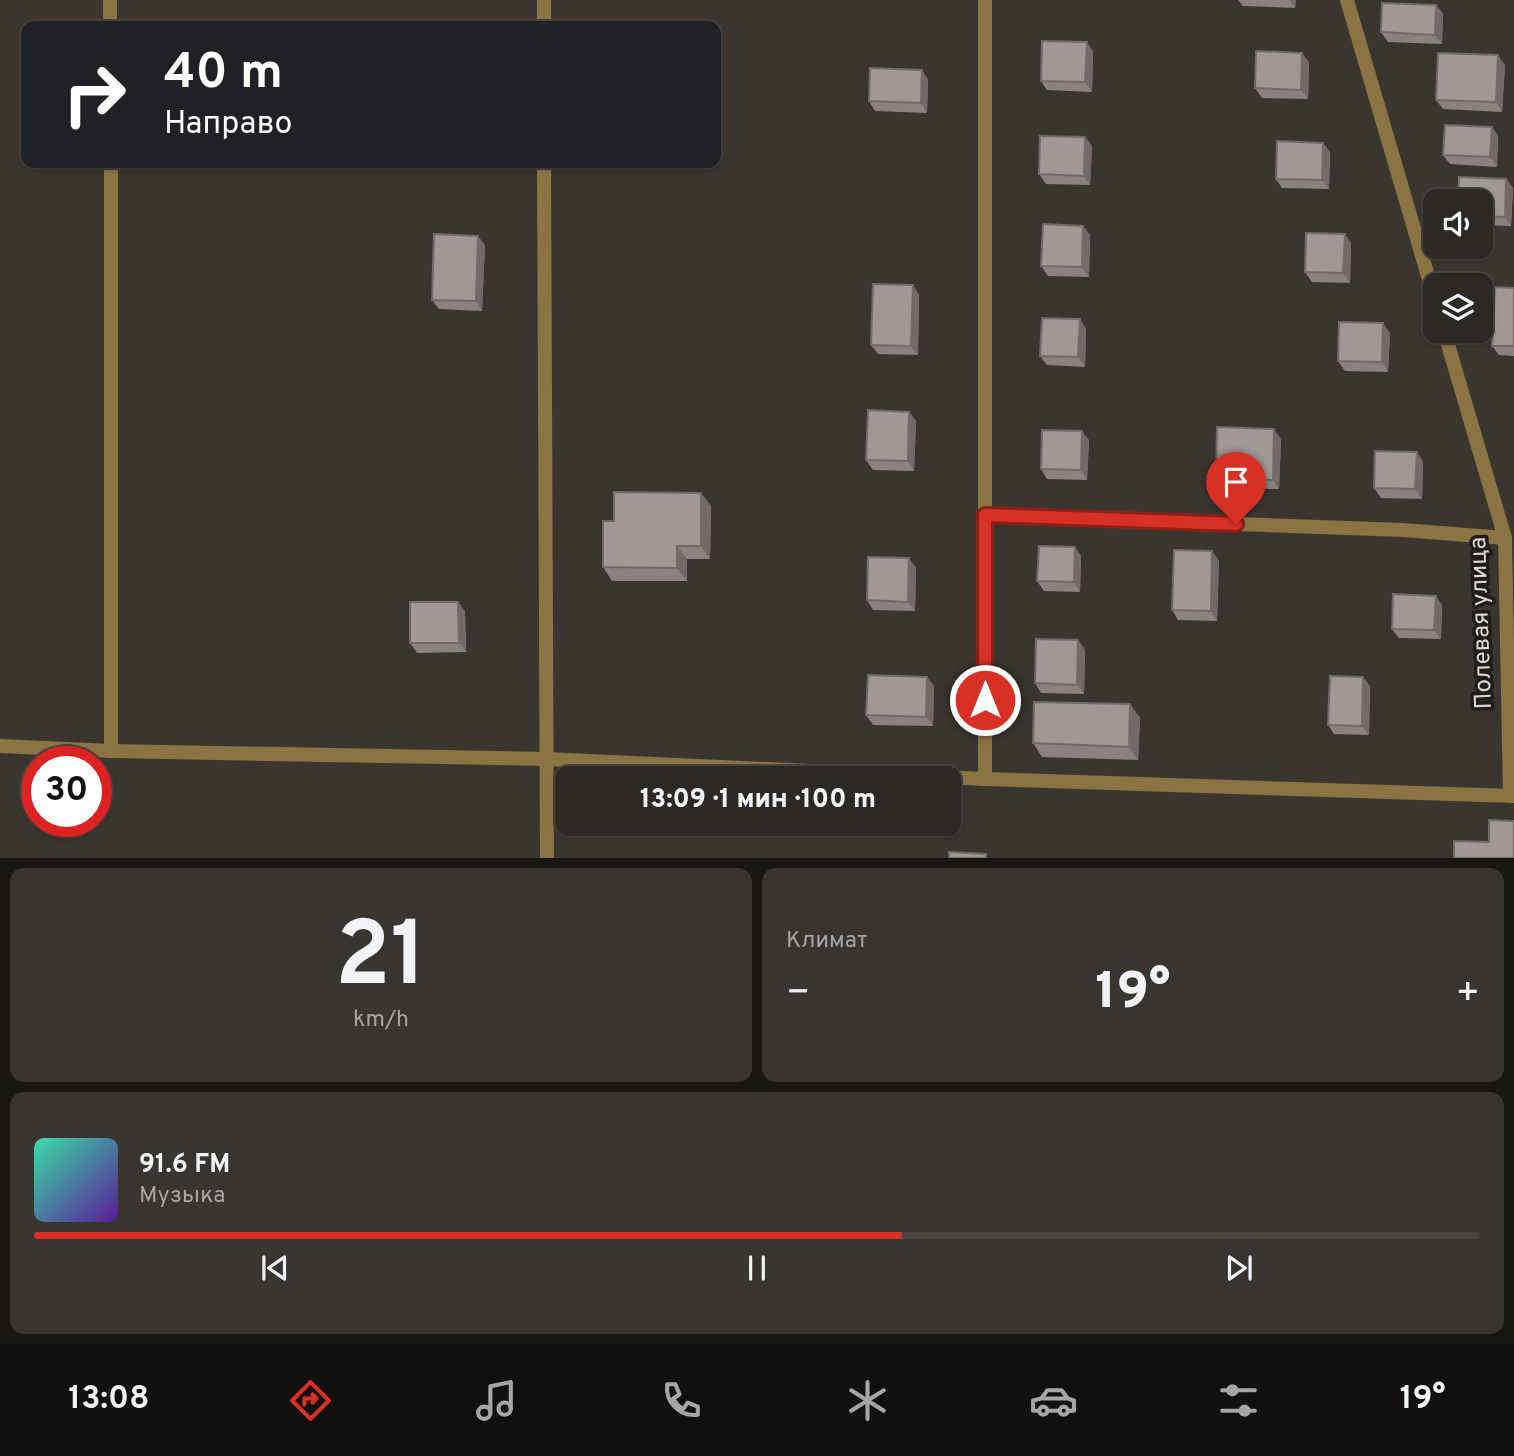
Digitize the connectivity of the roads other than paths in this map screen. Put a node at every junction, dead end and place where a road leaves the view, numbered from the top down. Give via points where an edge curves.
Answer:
1 (110, 0) edge
2 (544, 0) edge
3 (985, 0) edge
4 (1347, 0) edge
5 (110, 21) edge
6 (544, 21) edge
7 (111, 168) edge
8 (544, 168) edge
9 (1427, 273) edge
10 (1448, 343) edge
11 (985, 515) junction
12 (1505, 538) junction
13 (0, 746) edge
14 (111, 746) edge
15 (21, 747) edge
16 (112, 751) edge
17 (547, 759) junction
18 (985, 779) junction
19 (1512, 796) edge
20 (547, 858) edge

1 - 5 street
2 - 6 street
3 - 11 street
4 - 9 street
7 - 14 street
8 - 17 street
10 - 12 street, Полевая улица
11 - 12 street
11 - 18 street
12 - 19 street, Полевая улица
13 - 15 street
16 - 17 street
17 - 18 street
17 - 20 street
18 - 19 street

